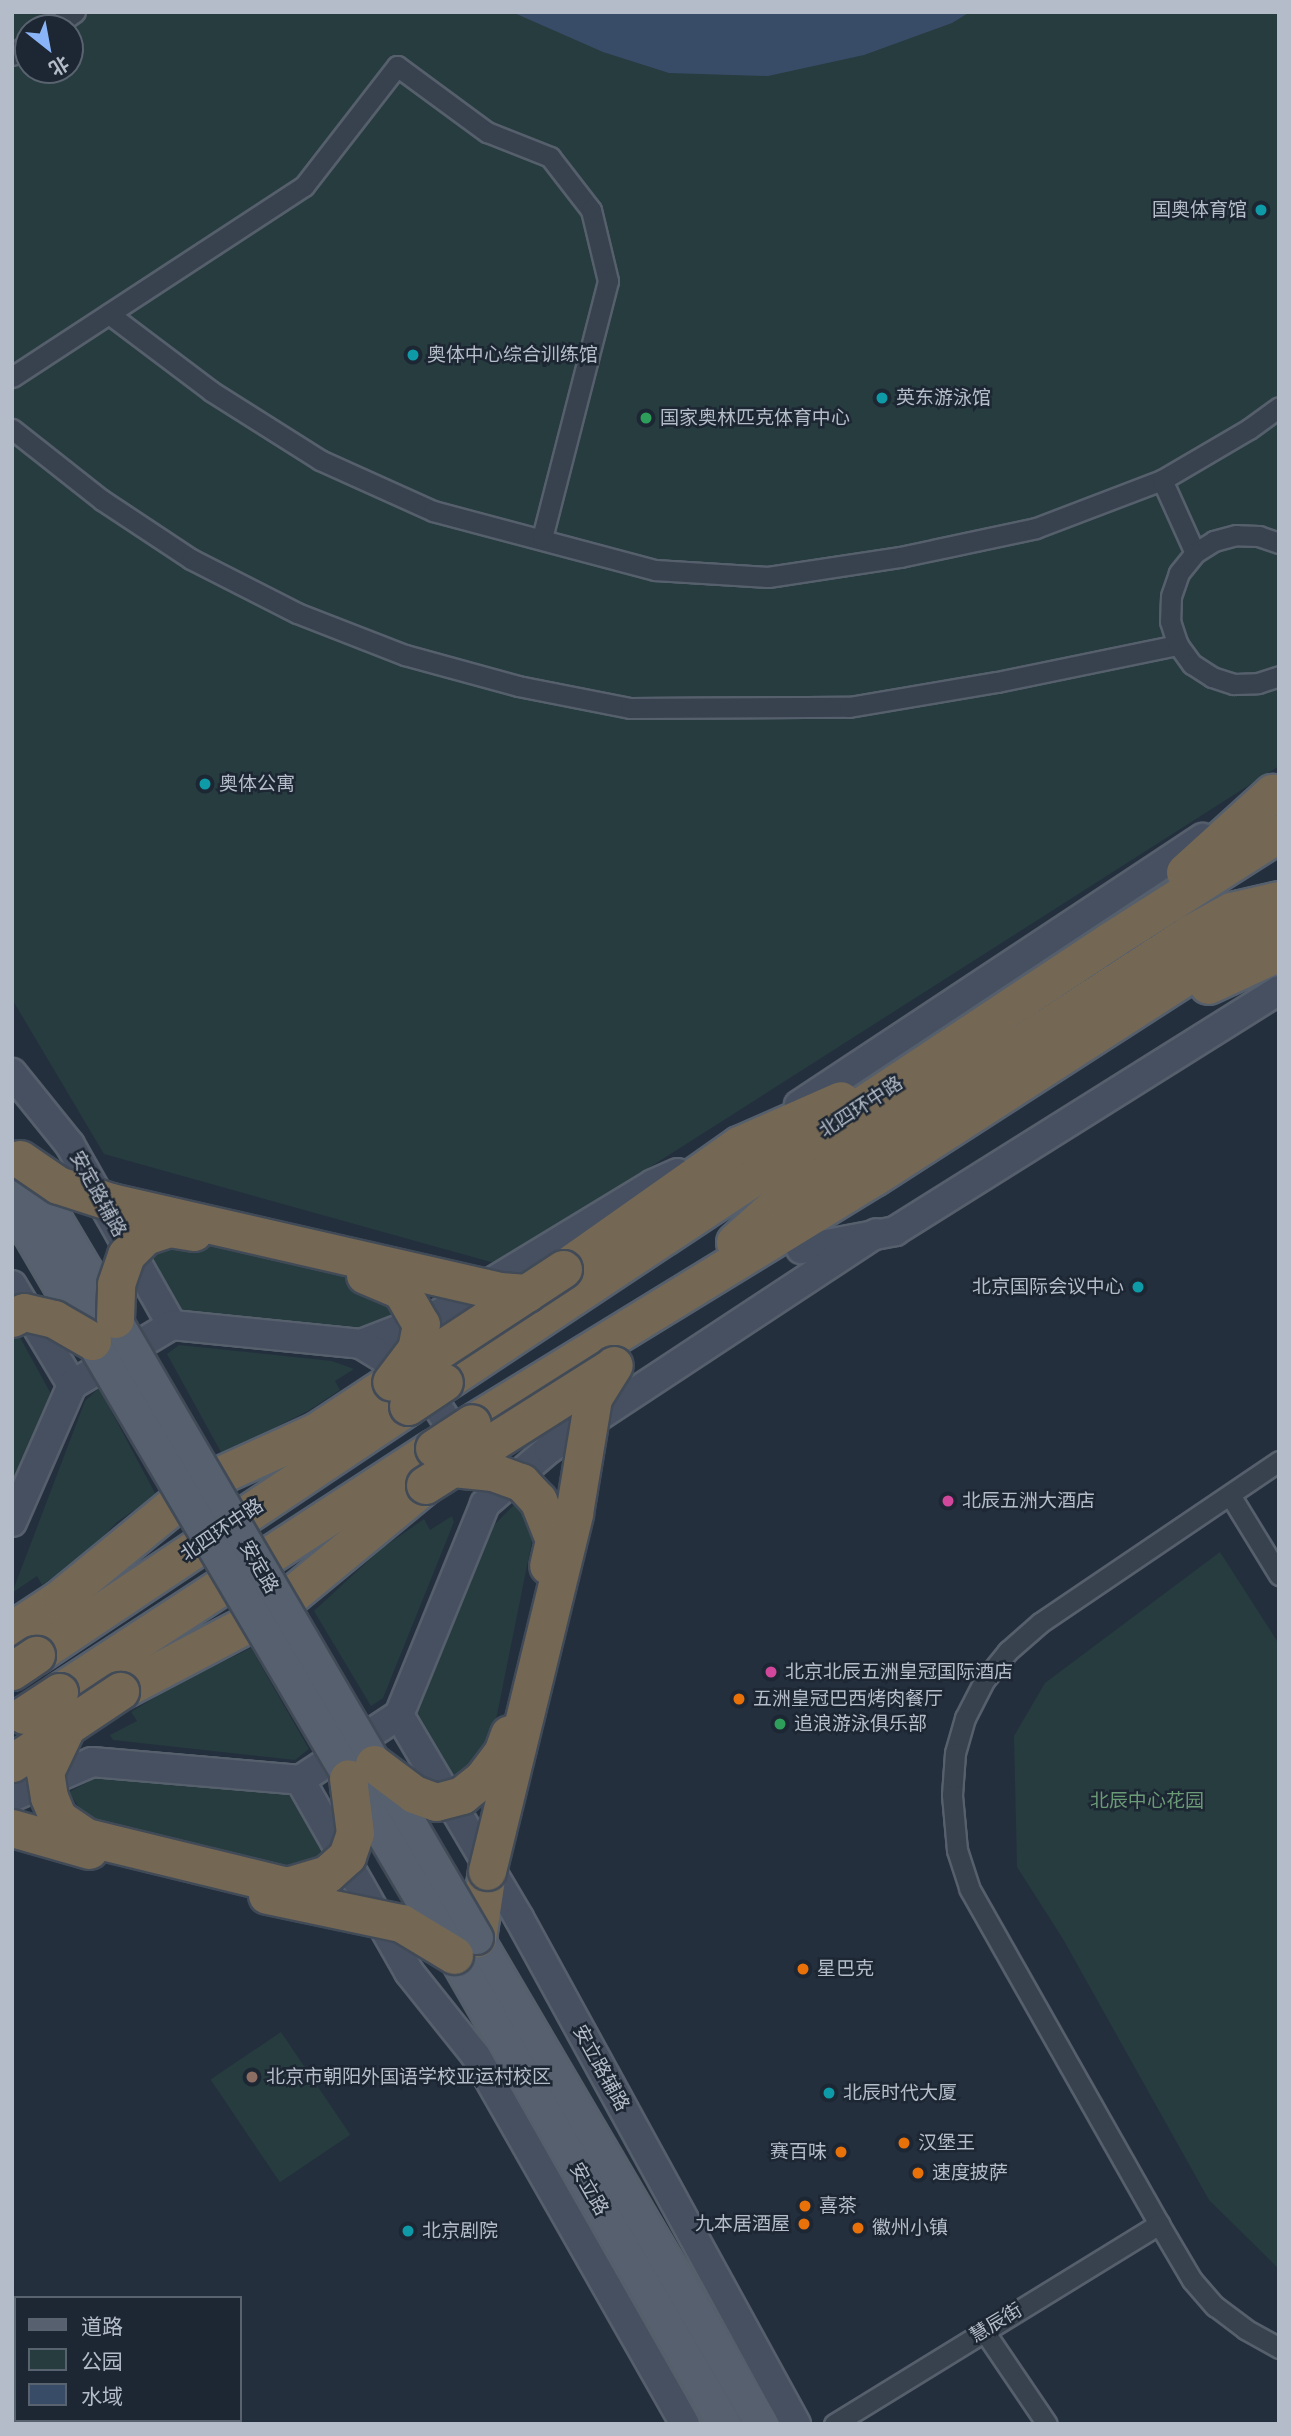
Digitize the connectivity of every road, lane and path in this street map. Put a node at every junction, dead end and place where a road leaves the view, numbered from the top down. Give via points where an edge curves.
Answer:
1 (109, 314) junction
2 (12, 377) edge
3 (1279, 407) edge
4 (12, 429) edge
5 (1162, 480) junction
6 (542, 538) junction
7 (1279, 543) edge
8 (1195, 554) junction
9 (1178, 645) junction
10 (1279, 676) edge
11 (1275, 791) edge
12 (1279, 833) edge
13 (1279, 900) edge
14 (1279, 916) edge
15 (1111, 940) junction
16 (1279, 952) edge
17 (1279, 990) edge
18 (1090, 1041) junction
19 (938, 1057) junction
20 (12, 1073) edge
21 (739, 1145) junction
22 (16, 1152) edge
23 (874, 1177) junction
24 (12, 1204) edge
25 (876, 1233) junction
26 (801, 1249) junction
27 (12, 1285) edge
28 (527, 1293) junction
29 (668, 1303) junction
30 (12, 1318) edge
31 (172, 1325) junction
32 (103, 1330) junction
33 (361, 1344) junction
34 (614, 1366) junction
35 (72, 1385) junction
36 (387, 1396) junction
37 (1279, 1461) edge
38 (437, 1467) junction
39 (1230, 1495) junction
40 (485, 1504) junction
41 (12, 1522) edge
42 (1279, 1575) edge
43 (17, 1647) edge
44 (399, 1716) junction
45 (18, 1718) edge
46 (66, 1728) junction
47 (92, 1762) junction
48 (12, 1763) edge
49 (361, 1771) junction
50 (300, 1780) junction
51 (12, 1797) edge
52 (12, 1829) edge
53 (465, 1946) junction
54 (494, 1997) junction
55 (1159, 2224) junction
56 (984, 2331) junction
57 (1279, 2348) edge
58 (685, 2424) edge
59 (724, 2424) edge
60 (762, 2424) edge
61 (796, 2424) edge
62 (834, 2424) edge
63 (1047, 2424) edge

1 - 2 street
1 - 6 street via 211,391 320,460 433,511
1 - 6 street via 304,186 397,66 486,132 550,157 592,210 608,281
3 - 5 street
4 - 9 street via 102,500 191,559 296,613 405,655 630,708 849,707
5 - 6 street via 1036,528 900,557 768,577 654,570
5 - 8 street
7 - 8 street via 1236,535 1214,541
8 - 9 street via 1179,573 1171,596 1170,621
9 - 10 street via 1192,664 1212,677 1246,684
11 - 15 highway
11 - 21 street, 北四环中路
12 - 15 highway, 北四环中路
13 - 29 highway via 1231,911 1189,934 783,1199
14 - 18 highway
15 - 19 highway, 北四环中路
16 - 18 highway
17 - 25 street via 895,1231
18 - 23 highway
19 - 21 highway
19 - 36 highway, 北四环中路, bridge via 444,1382
20 - 31 street, 安定路辅路 via 70,1145
21 - 28 highway, bridge
21 - 33 street, 北四环中路 via 653,1184 441,1314
22 - 28 highway, bridge via 58,1185 111,1202 499,1291
22 - 32 main road, 安定路, bridge
23 - 26 highway
23 - 29 highway
24 - 32 main road, 安定路
25 - 26 street
25 - 40 street via 549,1449
26 - 34 highway
27 - 35 street
28 - 36 highway, bridge
29 - 38 highway, bridge via 472,1423
30 - 32 highway, bridge via 24,1312
31 - 33 street
31 - 35 street
32 - 36 highway, bridge via 126,1255 145,1236 169,1228 232,1237 377,1278 401,1290 421,1324 416,1349
32 - 49 main road, 安定路, bridge
33 - 40 street via 421,1381 468,1453
34 - 38 highway, bridge
34 - 53 highway, bridge via 593,1398 574,1513
35 - 41 street
36 - 43 highway, 北四环中路
36 - 43 highway via 198,1485 59,1599
37 - 39 street
38 - 45 highway, bridge
38 - 46 highway, bridge via 272,1611 120,1691
38 - 49 highway, bridge via 493,1472 521,1482 538,1500 554,1540 514,1720 502,1754 483,1778 461,1795 436,1802
39 - 42 street
39 - 55 street via 1050,1616 1008,1651 980,1689 955,1753 951,1795 957,1850 969,1888
40 - 44 street
43 - 47 street via 44,1722
44 - 50 street
44 - 61 street, 安立路辅路 via 519,1918
46 - 48 highway, bridge
46 - 49 highway, bridge via 45,1772 58,1818 86,1837 287,1886 327,1874 346,1856 355,1833
47 - 50 street
47 - 51 street
49 - 53 main road, 安定路, bridge
50 - 58 street via 409,1972 476,2056
52 - 53 highway, bridge via 200,1881 401,1923
53 - 54 main road, 安立路
54 - 59 main road, 安立路
54 - 60 main road, 安立路
55 - 56 street, 慧辰街
55 - 57 street via 1192,2280 1215,2306
56 - 62 street, 慧辰街
56 - 63 street

